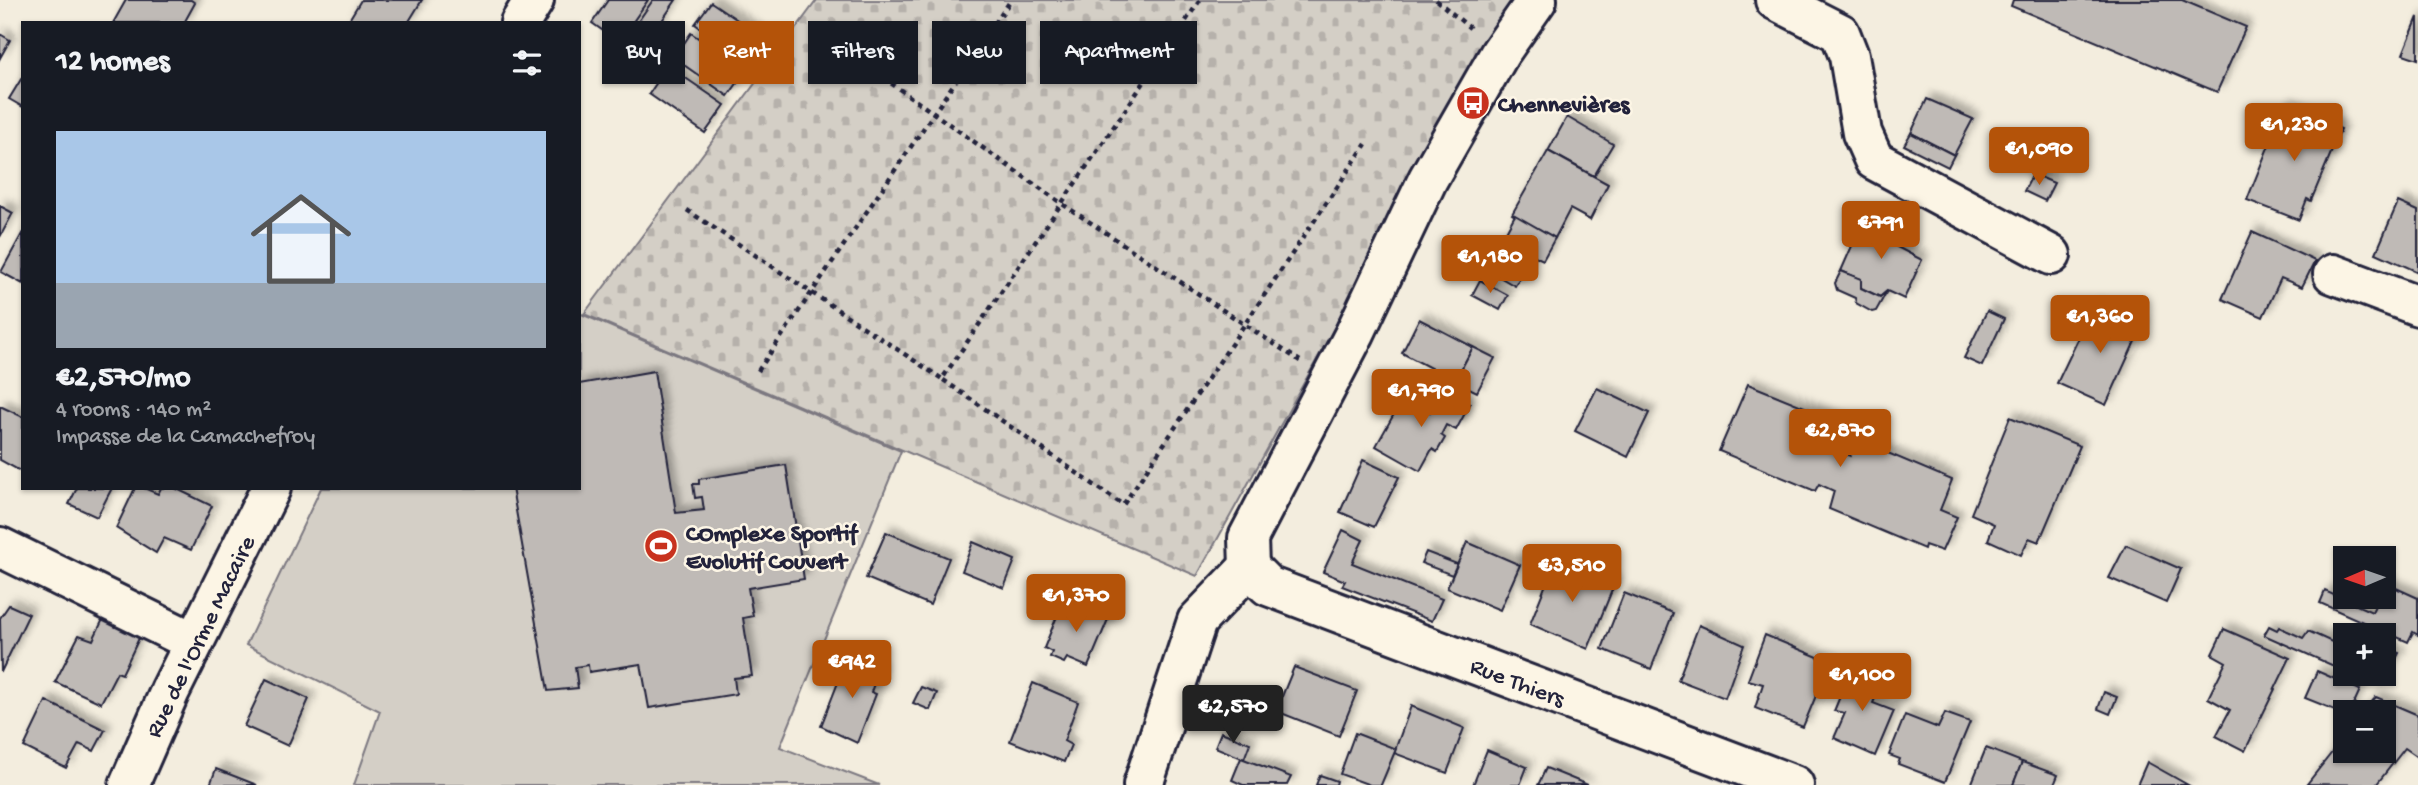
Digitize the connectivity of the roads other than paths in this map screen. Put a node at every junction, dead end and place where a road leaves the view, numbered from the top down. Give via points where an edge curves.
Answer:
1 (534, 0) edge
2 (1537, 0) edge
3 (1775, 0) edge
4 (521, 21) edge
5 (2051, 255) dead end
6 (2333, 274) dead end
7 (2418, 306) edge
8 (270, 490) edge
9 (0, 547) edge
10 (1249, 567) junction
11 (194, 642) junction
12 (129, 785) edge
13 (1143, 785) edge
14 (1794, 785) edge

1 - 4 street
2 - 10 street via 1500,54 1428,179 1355,333 1248,538
3 - 5 street via 1840,33 1849,56 1863,133 1874,160
6 - 7 street
8 - 11 street, Rue de l'Orme Macaire
9 - 11 street
10 - 13 street via 1198,621
10 - 14 street, Rue Thiers via 1268,586
11 - 12 street, Rue de l'Orme Macaire

